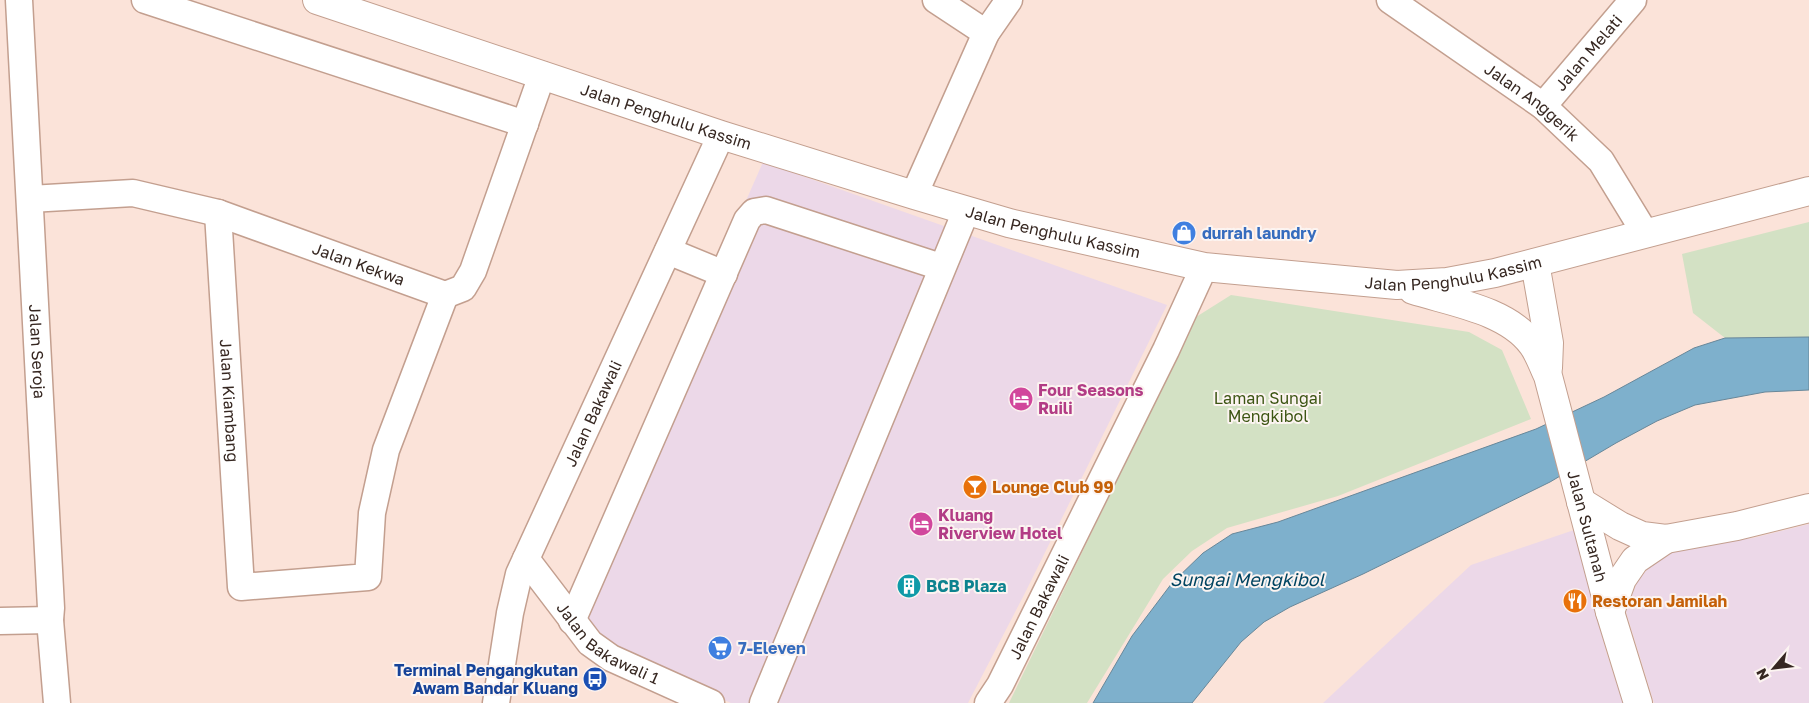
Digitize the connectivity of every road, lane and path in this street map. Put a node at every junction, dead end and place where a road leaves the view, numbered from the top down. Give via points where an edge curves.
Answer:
1 (19, 0) edge
2 (146, 0) edge
3 (317, 0) edge
4 (936, 0) edge
5 (1009, 0) edge
6 (1390, 0) edge
7 (1633, 0) edge
8 (986, 33) junction
9 (542, 75) junction
10 (1543, 106) junction
11 (525, 124) junction
12 (721, 135) junction
13 (1809, 191) edge
14 (914, 195) junction
15 (30, 199) junction
16 (966, 210) junction
17 (218, 213) junction
18 (1645, 233) junction
19 (668, 251) junction
20 (1535, 263) junction
21 (941, 267) junction
22 (1204, 267) junction
23 (724, 274) junction
24 (1397, 286) junction
25 (445, 295) junction
26 (1548, 376) junction
27 (1581, 502) junction
28 (1809, 508) edge
29 (1666, 539) junction
30 (526, 559) junction
31 (1610, 612) junction
32 (50, 620) junction
33 (0, 621) edge
34 (572, 621) junction
35 (57, 703) edge
36 (496, 703) edge
37 (711, 703) edge
38 (763, 703) edge
39 (988, 703) edge
40 (1638, 703) edge

1 - 15 street, Jalan Seroja
2 - 11 street
3 - 9 street, Jalan Penghulu Kassim
4 - 8 street
5 - 8 street
6 - 10 street, Jalan Anggerik
7 - 10 street, Jalan Melati
8 - 14 street
9 - 11 street
9 - 12 street, Jalan Penghulu Kassim
10 - 18 street, Jalan Anggerik via 1601,161
11 - 25 street via 473,271 463,288
12 - 14 street, Jalan Penghulu Kassim
12 - 19 street, Jalan Bakawali
13 - 18 street, Jalan Penghulu Kassim
14 - 16 street, Jalan Penghulu Kassim
15 - 17 street, Jalan Kekwa via 133,194
15 - 32 street, Jalan Seroja
16 - 21 street
16 - 22 street, Jalan Penghulu Kassim
17 - 25 street, Jalan Kekwa
17 - 25 street, Jalan Kiambang via 241,587 368,577 372,513 386,450
18 - 20 street, Jalan Penghulu Kassim
19 - 23 street
19 - 30 street, Jalan Bakawali
20 - 24 street, Jalan Penghulu Kassim via 1467,279
20 - 26 street, Jalan Sultanah via 1549,343
21 - 23 street via 766,210 754,212 747,220
21 - 38 street
22 - 24 street, Jalan Penghulu Kassim
22 - 39 street, Jalan Bakawali via 1014,658
23 - 34 street
24 - 26 street, Jalan Sultanah via 1494,315 1516,328 1532,344
26 - 27 street, Jalan Sultanah
27 - 29 street via 1642,536
27 - 31 street, Jalan Sultanah
28 - 29 street
29 - 31 street via 1635,560 1622,578
30 - 34 street, Jalan Bakawali 1
30 - 36 street, Jalan Bakawali via 510,613
31 - 40 street, Jalan Sultanah
32 - 33 street
32 - 35 street, Jalan Seroja
34 - 37 street, Jalan Bakawali 1 via 590,643 611,658

